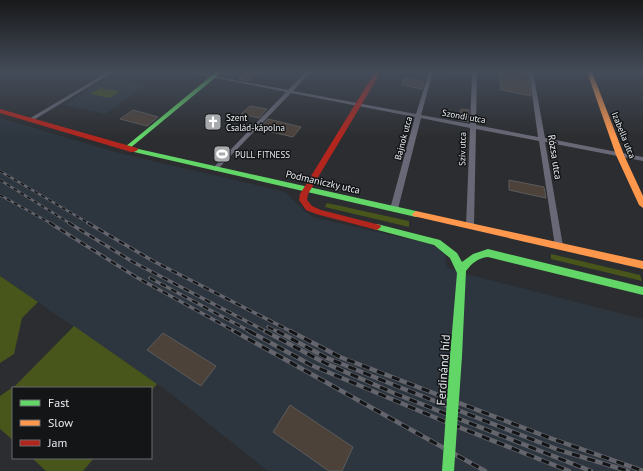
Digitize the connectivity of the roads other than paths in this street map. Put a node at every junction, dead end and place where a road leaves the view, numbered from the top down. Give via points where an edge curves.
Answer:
1 (74, 94) edge
2 (192, 94) edge
3 (286, 94) edge
4 (299, 94) edge
5 (365, 94) edge
6 (425, 94) edge
7 (474, 94) edge
8 (535, 94) edge
9 (597, 94) edge
10 (359, 105) junction
11 (0, 111) edge
12 (418, 117) junction
13 (30, 120) junction
14 (472, 126) junction
15 (542, 139) junction
16 (127, 148) junction
17 (620, 155) junction
18 (643, 159) edge
19 (215, 168) junction
20 (307, 190) junction
21 (643, 205) edge
22 (394, 209) junction
23 (470, 226) junction
24 (559, 246) junction
25 (643, 265) edge
26 (462, 272) junction
27 (643, 291) edge
28 (448, 471) edge

1 - 13 street
2 - 16 street
3 - 19 street
4 - 10 street, Szondi utca
5 - 10 street
6 - 12 street, Bajnok utca
7 - 14 street, Szív utca
8 - 15 street, Rózsa utca
9 - 17 street, Izabella utca
10 - 12 street, Szondi utca
10 - 20 street
11 - 13 street, Podmaniczky utca
12 - 14 street, Szondi utca
12 - 22 street, Bajnok utca
13 - 16 street, Podmaniczky utca
14 - 15 street, Szondi utca
14 - 23 street, Szív utca
15 - 17 street, Szondi utca
15 - 24 street, Rózsa utca
16 - 19 street, Podmaniczky utca
17 - 18 street, Szondi utca
17 - 21 street, Izabella utca
19 - 20 street, Podmaniczky utca
20 - 22 street, Podmaniczky utca
20 - 26 street via 303,200 309,208 431,240 454,256
22 - 23 street, Podmaniczky utca
23 - 24 street, Podmaniczky utca
24 - 25 street, Podmaniczky utca
26 - 27 street via 468,261 477,254 488,253
26 - 28 street, Ferdinánd híd, bridge

